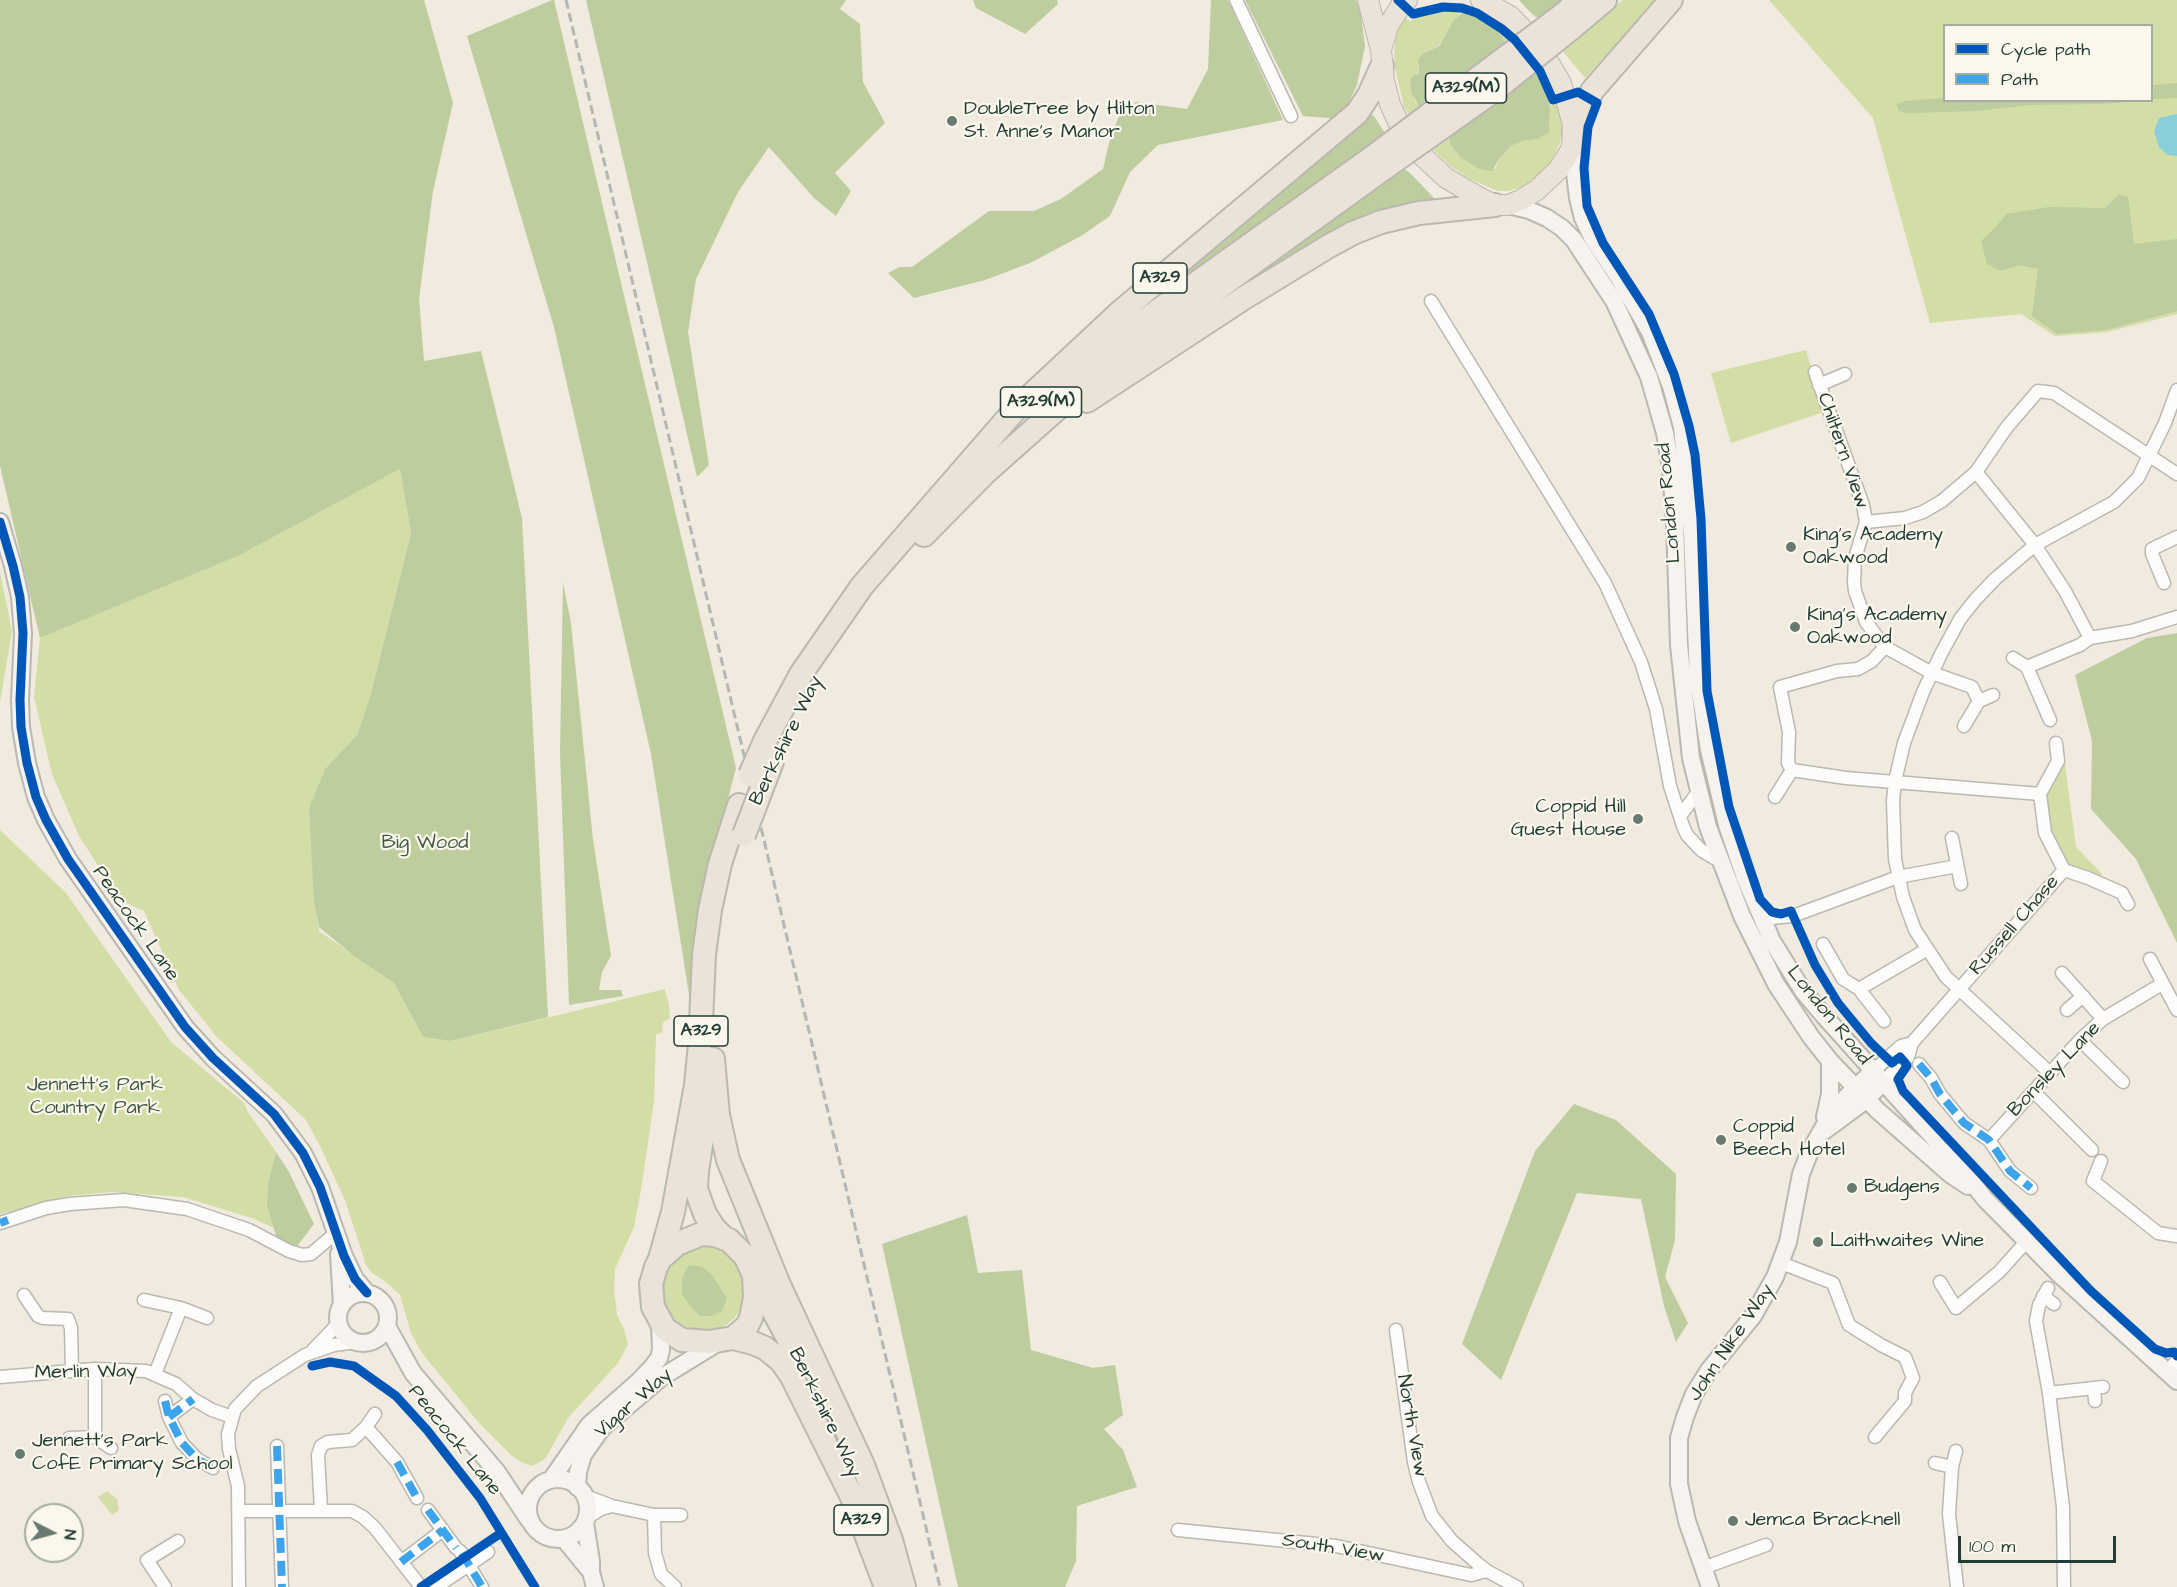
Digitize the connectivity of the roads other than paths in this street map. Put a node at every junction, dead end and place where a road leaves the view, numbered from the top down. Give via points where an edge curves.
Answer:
1 (1236, 0) edge
2 (1368, 0) edge
3 (1407, 0) edge
4 (1481, 0) edge
5 (1580, 0) edge
6 (1605, 0) edge
7 (1671, 0) edge
8 (1565, 24) junction
9 (1381, 58) junction
10 (1291, 116) dead end
11 (1573, 140) junction
12 (1375, 165) junction
13 (1502, 205) junction
14 (1431, 301) dead end
15 (1815, 372) dead end
16 (1845, 374) dead end
17 (1819, 385) junction
18 (2177, 390) edge
19 (2149, 457) junction
20 (986, 472) junction
21 (1976, 472) junction
22 (2177, 474) edge
23 (941, 495) junction
24 (0, 522) edge
25 (1866, 522) junction
26 (2177, 537) edge
27 (2035, 545) junction
28 (2164, 583) dead end
29 (2177, 616) edge
30 (2090, 638) junction
31 (1885, 647) junction
32 (2013, 658) dead end
33 (2027, 667) junction
34 (1932, 673) junction
35 (1993, 695) dead end
36 (1979, 701) junction
37 (2050, 720) dead end
38 (1964, 726) dead end
39 (2056, 743) dead end
40 (769, 750) junction
41 (1792, 770) junction
42 (1895, 780) junction
43 (2040, 794) junction
44 (1694, 797) junction
45 (1775, 797) dead end
46 (1676, 803) junction
47 (1680, 816) junction
48 (1952, 838) dead end
49 (1720, 862) junction
50 (1957, 866) junction
51 (2064, 870) junction
52 (1898, 877) junction
53 (1961, 884) dead end
54 (2128, 904) dead end
55 (1759, 914) junction
56 (1823, 944) dead end
57 (1926, 950) junction
58 (2150, 959) dead end
59 (2062, 973) dead end
60 (2162, 984) junction
61 (1859, 988) junction
62 (1959, 989) junction
63 (2083, 996) junction
64 (2067, 1010) dead end
65 (2177, 1010) edge
66 (2103, 1019) junction
67 (1884, 1021) dead end
68 (2080, 1040) junction
69 (713, 1059) junction
70 (1830, 1061) junction
71 (1919, 1064) dead end
72 (2050, 1073) junction
73 (2123, 1082) dead end
74 (1868, 1086) junction
75 (2034, 1092) junction
76 (1819, 1136) junction
77 (1989, 1140) junction
78 (2092, 1150) dead end
79 (2101, 1161) dead end
80 (2031, 1188) dead end
81 (1985, 1199) junction
82 (4, 1221) edge
83 (2177, 1236) edge
84 (723, 1237) junction
85 (338, 1238) junction
86 (2026, 1242) junction
87 (660, 1259) junction
88 (1781, 1263) junction
89 (754, 1275) junction
90 (1940, 1282) dead end
91 (367, 1293) junction
92 (24, 1294) dead end
93 (144, 1300) dead end
94 (2054, 1304) dead end
95 (342, 1305) junction
96 (181, 1308) junction
97 (207, 1318) dead end
98 (339, 1323) junction
99 (660, 1323) junction
100 (387, 1326) junction
101 (1396, 1330) dead end
102 (726, 1340) junction
103 (364, 1342) junction
104 (310, 1352) junction
105 (95, 1369) junction
106 (72, 1370) junction
107 (2174, 1371) edge
108 (413, 1373) junction
109 (155, 1374) junction
110 (0, 1377) edge
111 (2097, 1392) dead end
112 (2049, 1394) junction
113 (193, 1399) junction
114 (165, 1401) dead end
115 (375, 1414) dead end
116 (169, 1417) junction
117 (232, 1417) junction
118 (366, 1427) junction
119 (95, 1437) junction
120 (1875, 1437) dead end
121 (69, 1438) dead end
122 (277, 1446) dead end
123 (111, 1448) dead end
124 (1956, 1451) dead end
125 (1935, 1463) dead end
126 (1952, 1467) junction
127 (213, 1468) dead end
128 (497, 1472) junction
129 (546, 1482) junction
130 (581, 1492) junction
131 (417, 1498) dead end
132 (612, 1506) junction
133 (321, 1510) junction
134 (428, 1510) dead end
135 (239, 1511) junction
136 (279, 1511) junction
137 (654, 1515) junction
138 (681, 1515) dead end
139 (529, 1520) junction
140 (586, 1521) junction
141 (443, 1530) junction
142 (1178, 1530) dead end
143 (564, 1539) junction
144 (178, 1540) dead end
145 (1766, 1545) dead end
146 (488, 1552) dead end
147 (401, 1562) junction
148 (469, 1566) junction
149 (1703, 1568) junction
150 (1487, 1571) junction
151 (593, 1580) edge
152 (165, 1587) edge
153 (238, 1587) edge
154 (282, 1587) edge
155 (421, 1587) edge
156 (436, 1587) edge
157 (482, 1587) edge
158 (675, 1587) edge
159 (886, 1587) edge
160 (903, 1587) edge
161 (1517, 1587) edge
162 (1710, 1587) edge
163 (1957, 1587) edge
164 (2064, 1587) edge

1 - 10 street
2 - 9 main road
3 - 9 main road via 1388,26
4 - 11 main road via 1510,16 1539,46 1561,83 1570,110
5 - 8 highway, A329(M)
6 - 8 highway, A329(M)
7 - 11 highway via 1596,86
8 - 12 highway, A329(M), bridge
9 - 13 main road via 1390,104 1408,140 1446,178 1469,193
9 - 23 highway, A329 via 1369,95 1357,113 1070,357 1014,411
11 - 13 main road via 1563,163 1548,181 1521,200
11 - 55 street, London Road via 1576,187 1583,218 1650,332 1682,427 1690,499 1701,701 1718,795
12 - 20 highway, A329(M) via 1106,369
12 - 23 highway, A329(M) via 1149,317 1072,375
13 - 20 highway, A329 via 1399,217 1341,239 1120,378
13 - 44 street, London Road via 1547,218 1574,240 1614,301 1648,376 1671,468 1678,645
14 - 46 street via 1605,583 1641,662 1656,709
15 - 17 street, Chiltern View
16 - 17 street
17 - 25 street, Chiltern View
18 - 19 street
19 - 21 street via 2054,393 2038,391
19 - 22 street
19 - 27 street via 2138,478 2114,502
20 - 40 highway, Berkshire Way / A329 via 920,540 862,611
21 - 25 street via 1923,512
21 - 27 street
23 - 40 highway, Berkshire Way / A329 via 882,561 840,616 801,674
24 - 85 street, Peacock Lane via 20,597 21,727 27,764 45,820 185,1027 274,1114 303,1153
25 - 31 street, Chiltern View via 1855,558 1855,591 1866,622
26 - 28 street via 2152,549
27 - 30 street
27 - 34 street via 1975,600 1956,626
29 - 30 street via 2132,631
30 - 33 street
31 - 34 street, Chiltern View
31 - 41 street via 1858,669 1780,687
32 - 33 street
33 - 37 street
34 - 36 street, Chiltern View via 1972,687
34 - 42 street via 1904,743
35 - 36 street
36 - 38 street
39 - 43 street via 2058,761
40 - 69 highway, Berkshire Way / A329, bridge via 732,878 721,938
40 - 87 highway, Berkshire Way / A329, bridge via 739,805 710,910 696,1085 673,1212
41 - 42 street
41 - 45 street
42 - 43 street
42 - 52 street via 1893,825
43 - 51 street, Russell Chase via 2045,833
44 - 46 street via 1685,805
44 - 47 street
44 - 49 street, London Road
46 - 47 street
47 - 49 street via 1687,835
48 - 50 street
49 - 70 street, London Road via 1776,984
50 - 52 street
50 - 53 street
51 - 54 street via 2107,885 2122,893
51 - 62 street, Russell Chase
52 - 55 street via 1793,916 1771,918
52 - 57 street via 1906,909
55 - 74 street, London Road via 1784,962 1786,977 1803,1005 1822,1034
56 - 61 street via 1843,979
57 - 61 street
57 - 62 street
58 - 60 street
59 - 63 street
60 - 65 street
60 - 66 street, Bonsley Lane
61 - 67 street
62 - 72 street
62 - 74 street, Russell Chase
63 - 64 street
63 - 66 street
66 - 68 street, Bonsley Lane
68 - 72 street, Bonsley Lane
68 - 73 street
69 - 84 highway, Berkshire Way / A329 via 696,1189 705,1214
69 - 160 highway, A329 via 718,1115 728,1160 779,1285 863,1465 891,1540
70 - 74 street, London Road
70 - 76 street, John Nike Way via 1829,1103
71 - 77 street via 1964,1123
72 - 75 street, Bonsley Lane
74 - 76 street, John Nike Way via 1834,1109
74 - 81 street, London Road via 1959,1166
74 - 81 street, London Road via 1950,1174
75 - 77 street, Bonsley Lane
75 - 78 street
76 - 88 street, John Nike Way via 1801,1174
77 - 80 street via 2010,1171
79 - 83 street via 2092,1181 2158,1233
81 - 86 street, London Road
82 - 85 street via 46,1208 118,1200 187,1209 249,1230 302,1255 310,1254 331,1237
84 - 87 highway via 690,1237
84 - 89 highway, A329 via 740,1250
85 - 91 street, Peacock Lane via 356,1279
85 - 95 street, Peacock Lane
86 - 90 street via 1999,1272 1956,1308
86 - 107 street, London Road
87 - 99 highway, A329 via 650,1291
88 - 120 street via 1833,1284 1849,1325 1905,1357 1913,1378 1905,1401
88 - 149 street, John Nike Way via 1753,1316 1694,1394 1679,1438 1679,1484
89 - 102 highway via 751,1318 747,1326
89 - 160 highway, Berkshire Way / A329 via 831,1421
91 - 95 street via 353,1295
91 - 100 street via 385,1305
92 - 106 street via 38,1316 68,1319
93 - 96 street
94 - 112 street via 2045,1292 2036,1321
95 - 98 street
96 - 97 street
96 - 109 street
98 - 103 street via 345,1335
98 - 104 street
99 - 102 highway, A329 via 682,1340
99 - 129 street, Vigar Way via 661,1350 653,1366 589,1425
100 - 103 street via 384,1332
100 - 108 street, Peacock Lane
101 - 150 street, North View via 1414,1462 1426,1502 1440,1528
102 - 130 street, Vigar Way via 662,1377 602,1428 583,1455 578,1472
102 - 159 highway, Berkshire Way / A329 via 753,1343 781,1360 851,1495
103 - 104 street
103 - 108 street, Peacock Lane
104 - 117 street via 257,1386
105 - 106 street, Merlin Way
105 - 109 street, Merlin Way
105 - 119 street
106 - 110 street, Merlin Way
108 - 128 street, Peacock Lane
109 - 113 street, Merlin Way via 176,1384
111 - 112 street
112 - 164 street via 2063,1506
113 - 116 street
113 - 117 street, Merlin Way
114 - 116 street
115 - 118 street
116 - 127 street via 182,1443 197,1459
117 - 135 street via 229,1449 238,1485
118 - 131 street via 397,1462
118 - 133 street via 352,1440 321,1446
119 - 121 street
119 - 123 street
122 - 136 street
124 - 126 street
125 - 126 street
126 - 163 street via 1949,1514
128 - 129 street, Peacock Lane via 519,1483
128 - 139 street, Peacock Lane
129 - 130 street via 562,1480
129 - 139 street via 532,1493
130 - 132 street
130 - 140 street via 588,1508
132 - 137 street
132 - 140 street
133 - 136 street
133 - 147 street via 352,1511 363,1517
134 - 141 street
135 - 136 street
135 - 153 street
136 - 154 street
137 - 138 street
137 - 158 street via 655,1553 661,1574
139 - 143 street via 544,1536
140 - 143 street via 577,1533
140 - 151 street
141 - 147 street
141 - 148 street
142 - 150 street, South View via 1336,1546 1471,1575
143 - 151 street
144 - 152 street via 147,1560
145 - 149 street
146 - 148 street
147 - 155 street
148 - 156 street
148 - 157 street
149 - 162 street, John Nike Way
150 - 161 street, North View

